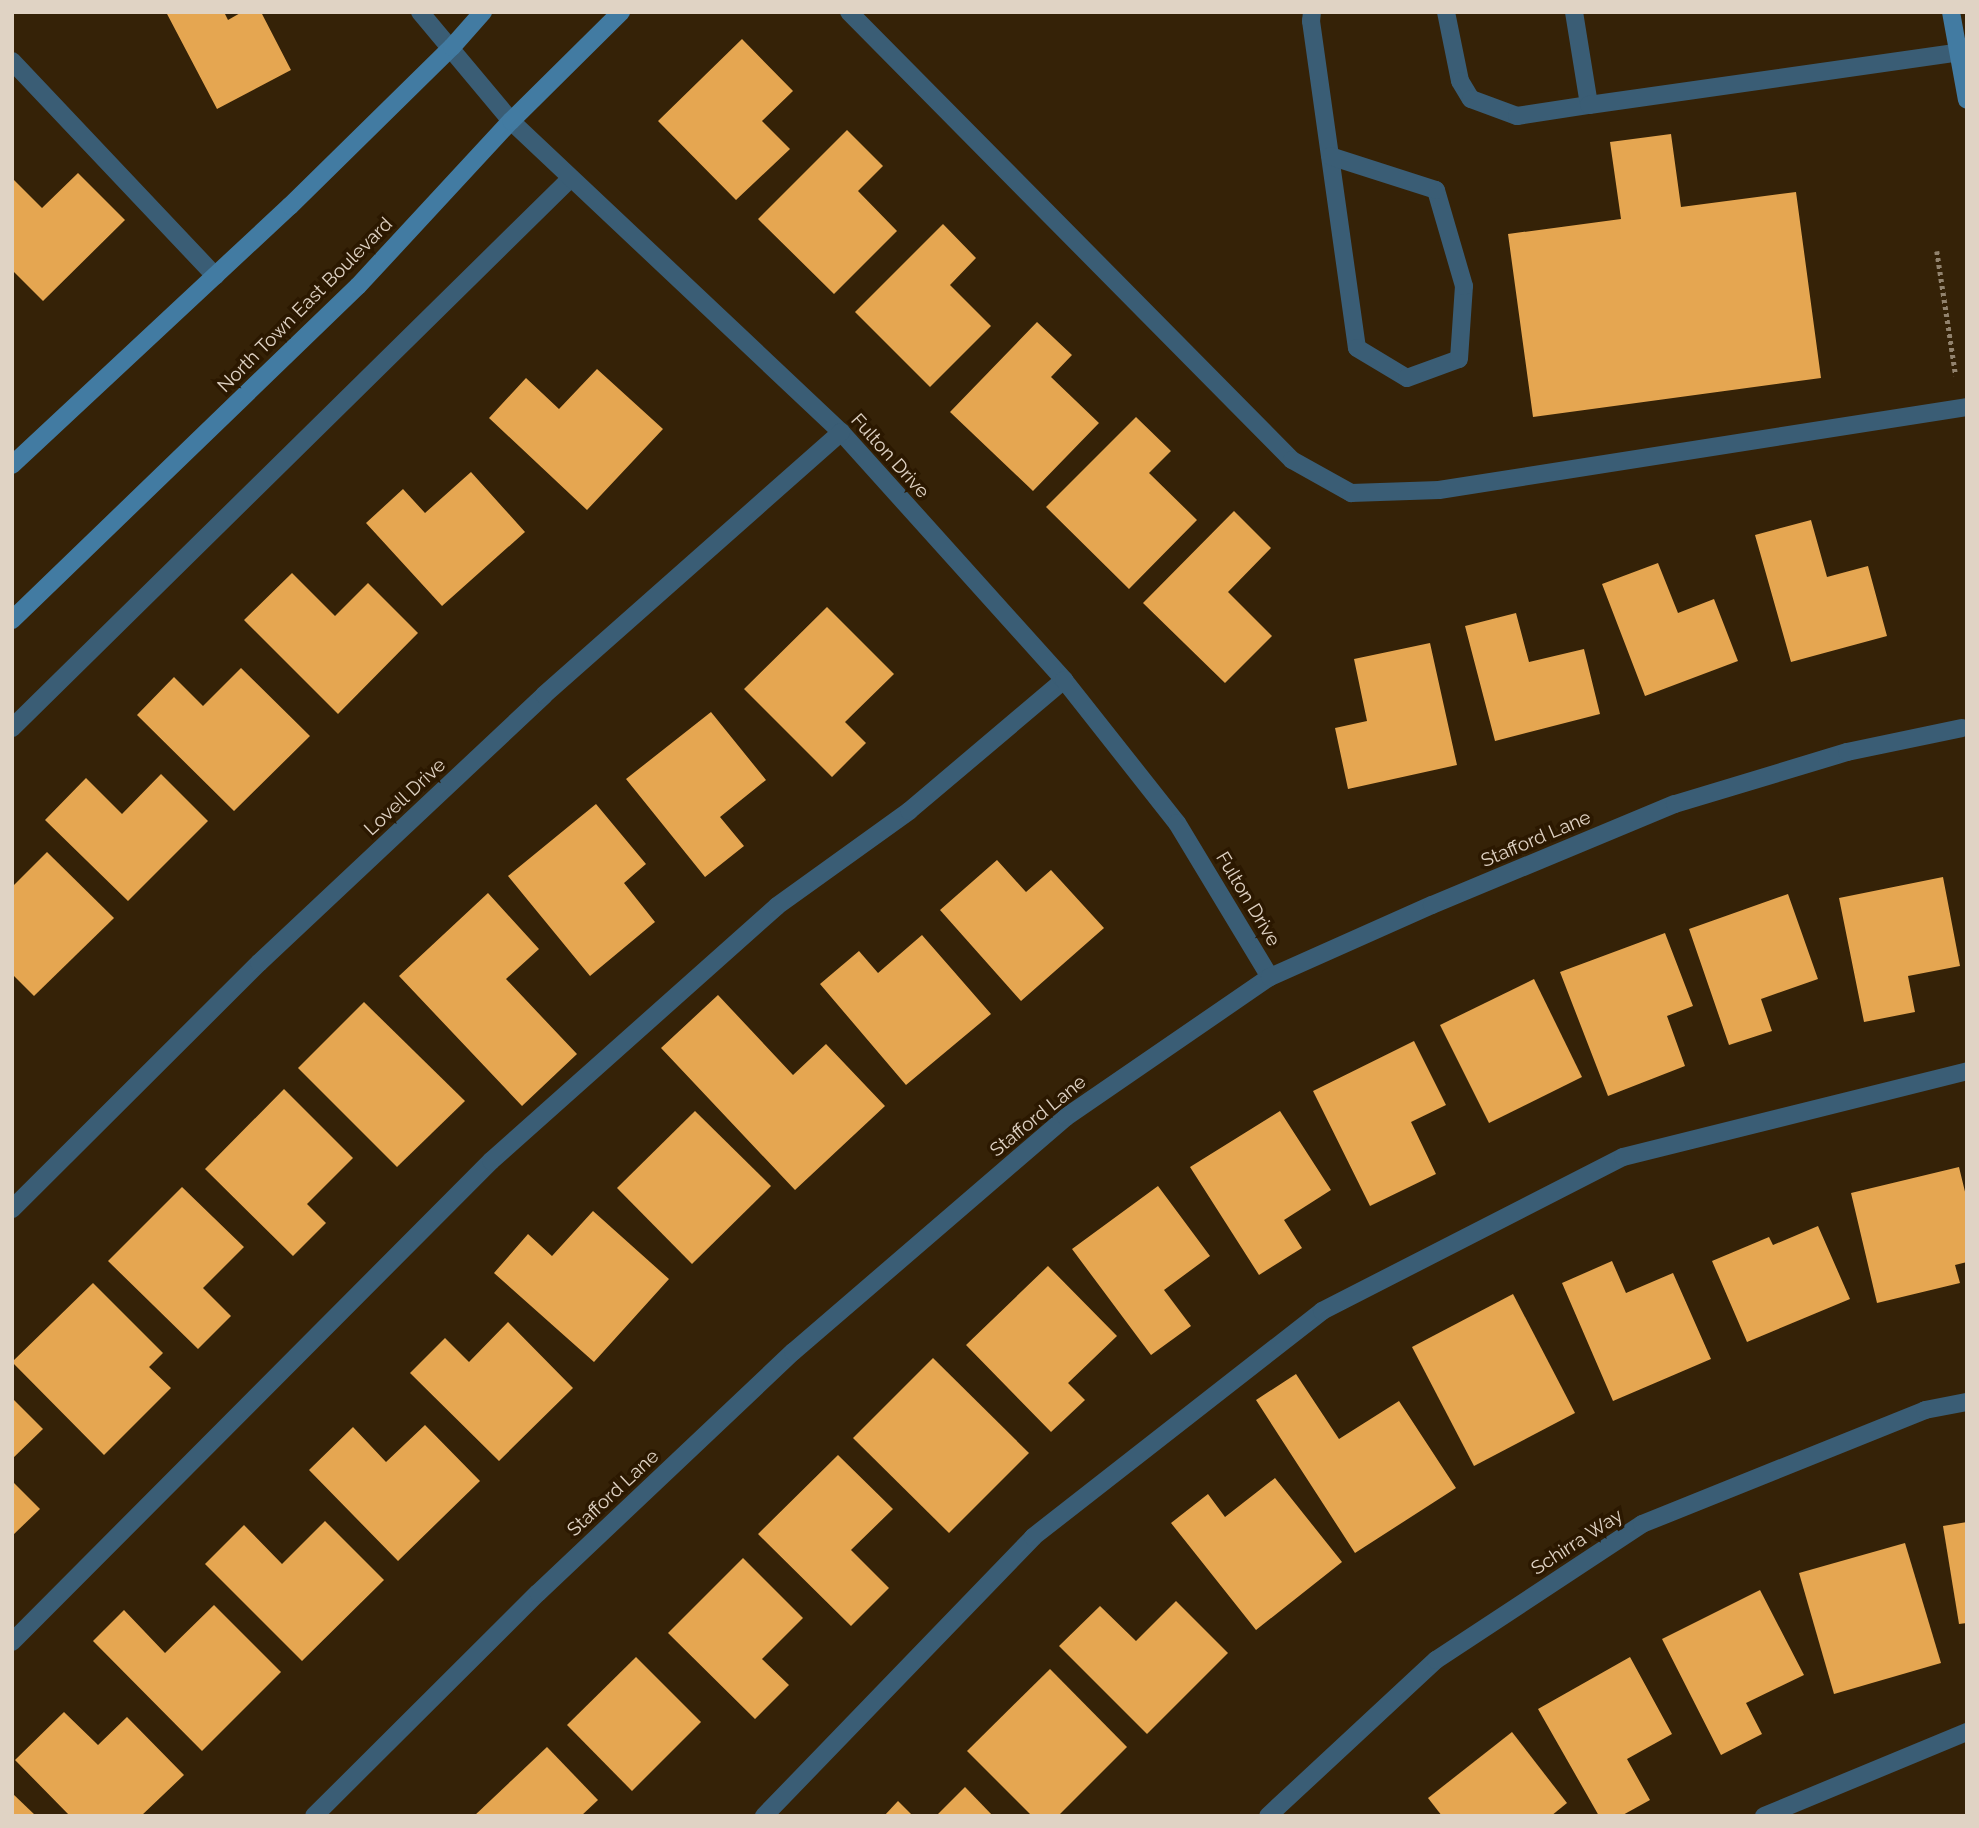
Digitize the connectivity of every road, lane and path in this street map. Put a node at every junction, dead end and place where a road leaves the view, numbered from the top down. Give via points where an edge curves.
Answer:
1 (420, 12) edge
2 (482, 12) edge
3 (621, 12) edge
4 (849, 12) edge
5 (1312, 12) edge
6 (1446, 12) edge
7 (1574, 12) edge
8 (1951, 12) edge
9 (452, 47) junction
10 (1959, 52) junction
11 (12, 61) edge
12 (1967, 100) edge
13 (1590, 105) junction
14 (511, 121) junction
15 (1330, 156) junction
16 (571, 178) junction
17 (1937, 251) dead end
18 (215, 276) junction
19 (1964, 407) edge
20 (841, 432) junction
21 (12, 465) edge
22 (12, 620) edge
23 (1064, 680) junction
24 (12, 728) edge
25 (1962, 728) dead end
26 (1270, 977) junction
27 (1967, 1070) edge
28 (12, 1209) edge
29 (1967, 1402) edge
30 (12, 1643) edge
31 (1967, 1732) edge
32 (314, 1816) edge
33 (764, 1816) edge
34 (1268, 1816) edge
35 (1764, 1816) edge

1 - 9 street, Fulton Drive
2 - 9 main road
3 - 14 main road, North Town East Boulevard
4 - 19 street via 1292,460 1351,493 1439,490
5 - 15 street
6 - 13 street via 1460,81 1471,99 1517,116
7 - 13 street
8 - 10 main road
9 - 14 street, Fulton Drive
9 - 18 main road
10 - 12 main road
10 - 13 street
11 - 18 street
14 - 16 street, Fulton Drive
14 - 22 main road, North Town East Boulevard via 358,286
15 - 15 street via 1357,348 1407,378 1458,359 1464,286 1436,190
16 - 20 street, Fulton Drive
16 - 24 street
17 - 19 path
18 - 21 main road
20 - 23 street, Fulton Drive
20 - 28 street, Lovell Drive via 544,695 259,962
23 - 26 street, Fulton Drive via 1177,823
23 - 30 street via 909,811 777,906 491,1161
25 - 26 street, Stafford Lane via 1847,752 1675,804
26 - 32 street, Stafford Lane via 1066,1117 793,1352 538,1593
27 - 33 street via 1622,1157 1322,1311 1033,1537
29 - 34 street, Schirra Way via 1925,1410 1642,1524 1436,1660
31 - 35 street

